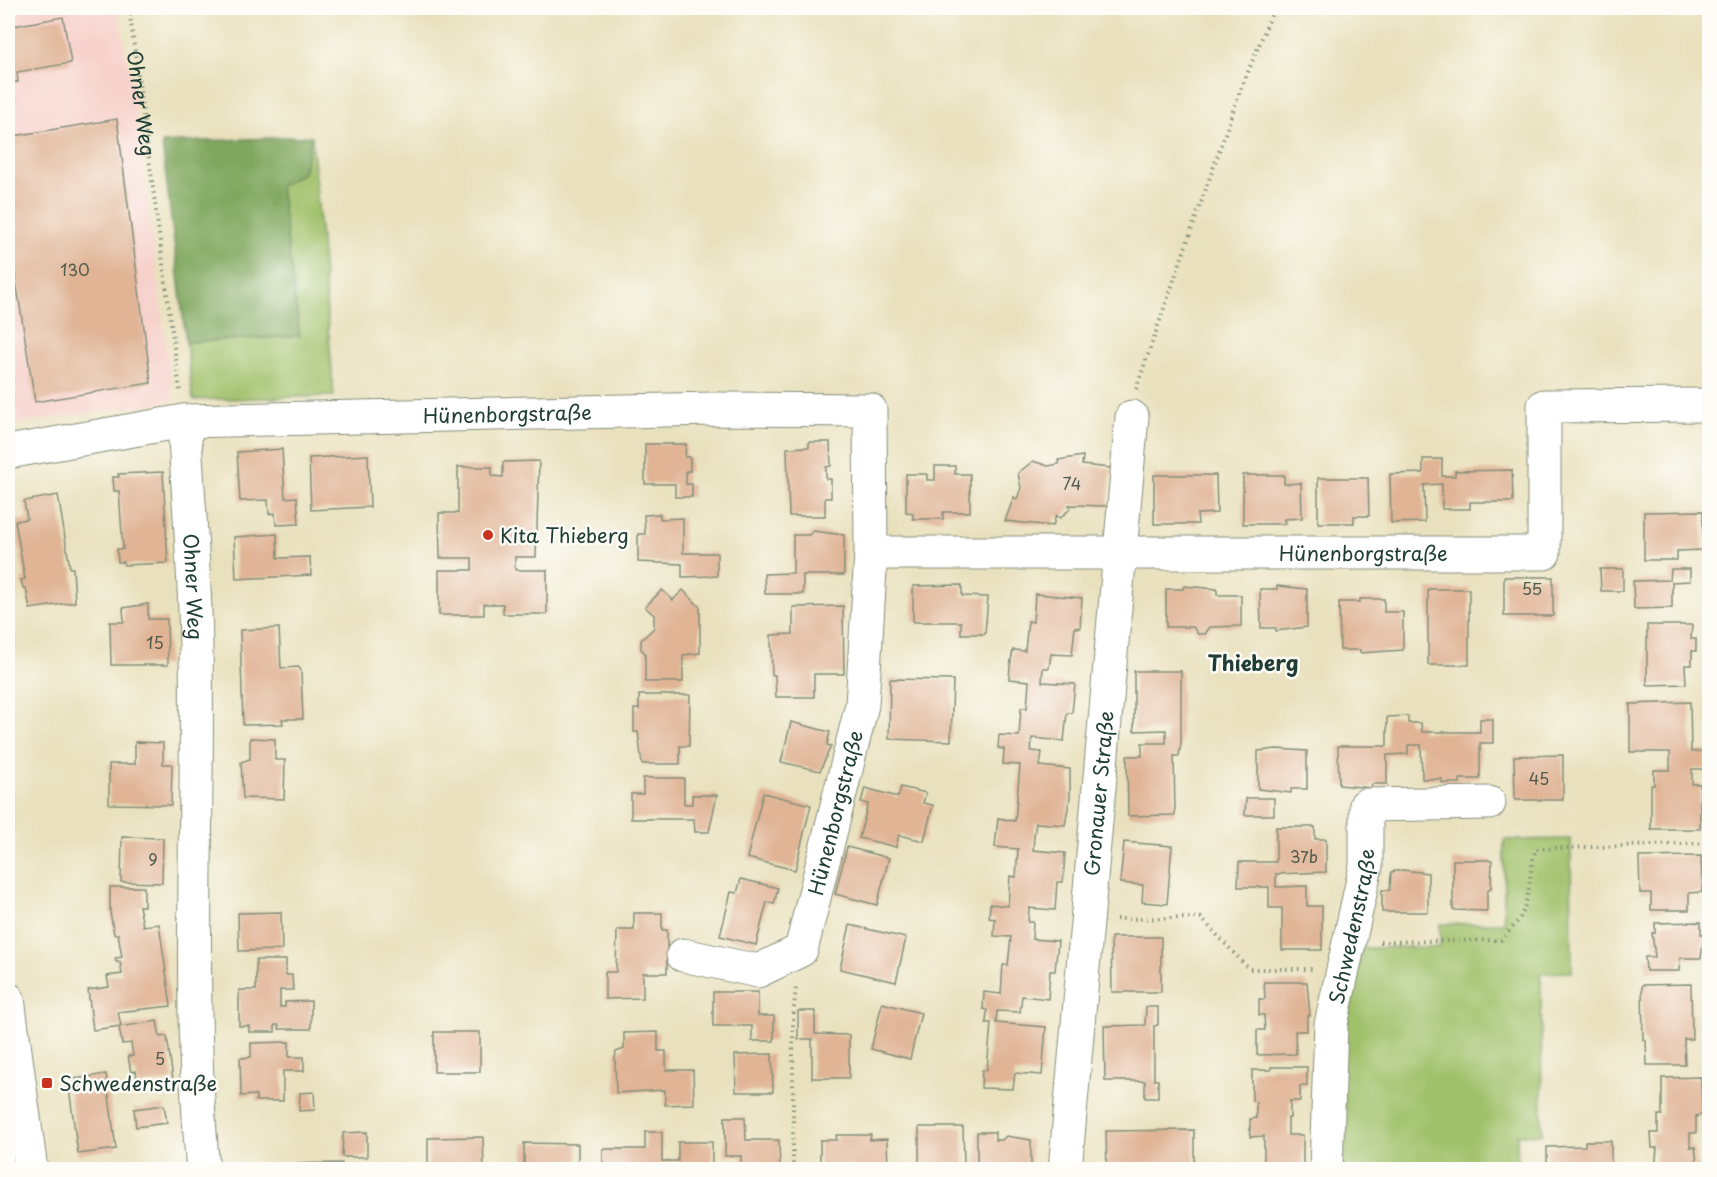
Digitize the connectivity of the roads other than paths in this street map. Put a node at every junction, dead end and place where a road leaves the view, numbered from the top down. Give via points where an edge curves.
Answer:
1 (1710, 405) edge
2 (1132, 417) road end
3 (184, 421) junction
4 (8, 452) edge
5 (871, 553) junction
6 (1120, 554) junction
7 (1489, 803) dead end
8 (683, 955) dead end
9 (8, 999) edge
10 (30, 1170) edge
11 (203, 1170) edge
12 (1065, 1170) edge
13 (1326, 1170) edge

1 - 6 street, Hünenborgstraße via 1544,406 1544,553
2 - 6 street, Gronauer Straße
3 - 4 street, Hünenborgstraße
3 - 5 street, Hünenborgstraße via 712,409 870,410
3 - 11 street, Ohner Weg via 196,647 196,942
5 - 6 street, Hünenborgstraße
5 - 8 street, Hünenborgstraße via 862,705 801,950 758,971
6 - 12 street, Gronauer Straße
7 - 13 street, Schwedenstraße via 1366,805 1366,866 1331,1024
9 - 10 street

